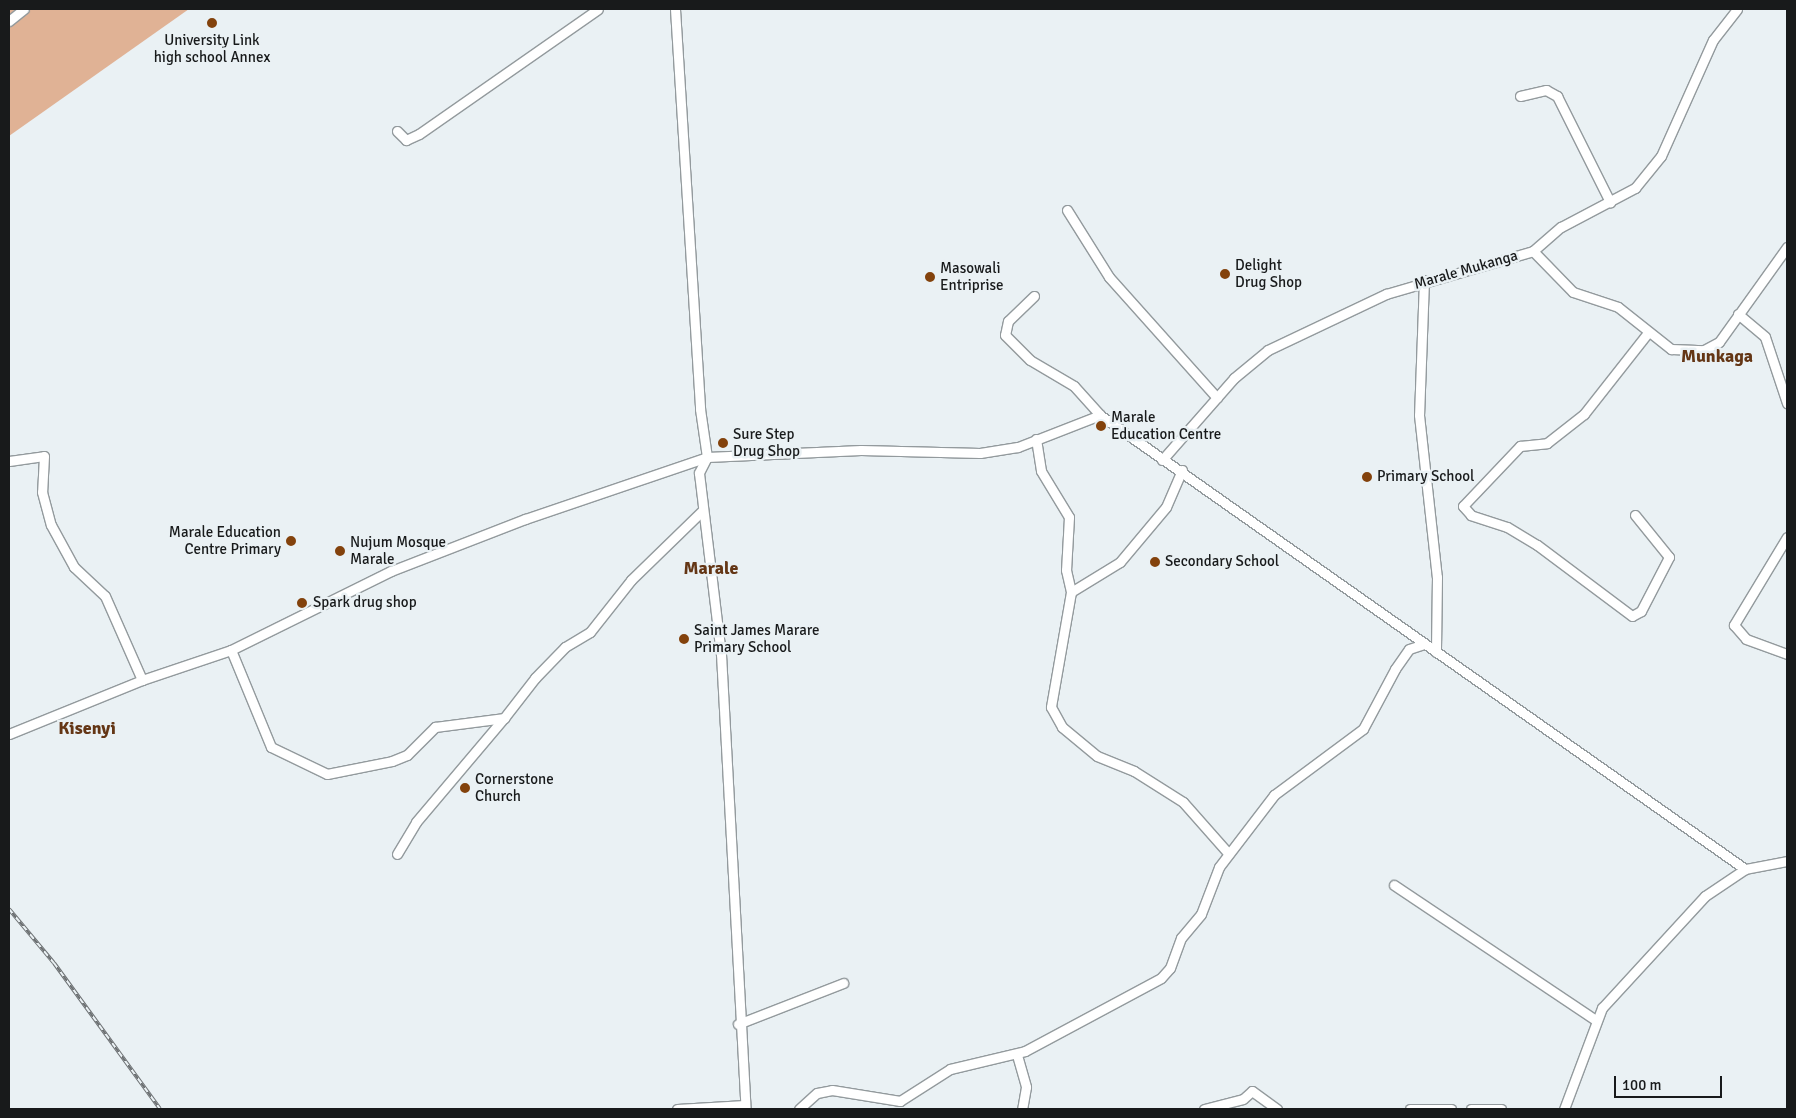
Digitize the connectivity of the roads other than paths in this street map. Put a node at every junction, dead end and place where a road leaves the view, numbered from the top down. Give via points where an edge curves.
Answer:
1 (24, 9) edge
2 (598, 9) edge
3 (675, 9) edge
4 (1737, 9) edge
5 (9, 21) edge
6 (1520, 96) dead end
7 (397, 131) dead end
8 (1610, 202) junction
9 (1067, 210) dead end
10 (1787, 247) edge
11 (1533, 251) junction
12 (1424, 280) junction
13 (1034, 296) dead end
14 (1738, 314) junction
15 (1647, 334) junction
16 (1217, 398) junction
17 (1787, 403) edge
18 (1100, 415) junction
19 (1036, 439) junction
20 (707, 457) junction
21 (1162, 460) junction
22 (9, 461) edge
23 (1182, 470) junction
24 (702, 511) junction
25 (1636, 515) dead end
26 (1787, 538) edge
27 (1071, 592) junction
28 (1424, 644) junction
29 (231, 650) junction
30 (1436, 652) junction
31 (1787, 654) edge
32 (142, 680) junction
33 (504, 718) junction
34 (9, 734) edge
35 (397, 854) dead end
36 (1229, 854) junction
37 (1787, 861) edge
38 (1745, 869) junction
39 (1394, 885) dead end
40 (843, 984) dead end
41 (1596, 1020) junction
42 (738, 1024) junction
43 (1017, 1055) junction
44 (745, 1107) edge
45 (676, 1109) edge
46 (799, 1109) edge
47 (1022, 1109) edge
48 (1204, 1109) edge
49 (1277, 1109) edge
50 (1410, 1109) edge
51 (1451, 1109) edge
52 (1471, 1109) edge
53 (1502, 1109) edge
54 (1564, 1109) edge

1 - 5 street
2 - 7 street via 419,134 406,140
3 - 20 street via 700,409
4 - 8 street, Marale Mukanga via 1713,40 1650,174
6 - 8 street via 1546,90 1557,96
8 - 11 street, Marale Mukanga via 1561,227
9 - 16 street via 1109,277
10 - 14 street
11 - 12 street, Marale Mukanga
11 - 15 street via 1573,292 1618,307
12 - 16 street, Marale Mukanga via 1268,350 1249,362
12 - 30 street via 1419,416 1437,577
13 - 18 street via 1008,321 1005,336 1030,360 1074,386
14 - 15 street via 1719,342 1704,350 1671,349
14 - 17 street via 1765,337
15 - 25 street via 1584,414 1547,443 1520,446 1463,506 1471,515 1507,527 1538,545 1632,616 1641,611 1669,557
16 - 21 street, Marale Mukanga
18 - 19 street
18 - 21 street
19 - 20 street via 980,453 861,450
19 - 27 street via 1041,471 1069,517 1066,570
20 - 24 street via 699,473
20 - 29 street via 525,519 391,571
21 - 23 street
22 - 32 street via 44,456 42,492 51,525 74,568 105,596
23 - 27 street via 1166,507 1120,562
23 - 28 street
24 - 33 street via 631,580 590,632 553,659
24 - 42 street via 721,654
26 - 31 street via 1734,625 1746,639
27 - 36 street via 1050,699 1054,718 1104,761 1134,771 1183,802
28 - 30 street
28 - 36 street via 1409,649 1363,730 1274,795
29 - 32 street
29 - 33 street via 263,738 271,747 327,774 407,755 435,727 447,723
30 - 38 street
32 - 34 street
33 - 35 street via 416,822
36 - 43 street via 1216,872 1201,914 1181,938 1166,974
37 - 38 street
38 - 41 street via 1706,896 1618,989
39 - 41 street
40 - 42 street
41 - 54 street
42 - 44 street
43 - 46 street via 950,1069 894,1103 832,1090 817,1093
43 - 47 street via 1026,1087
44 - 45 street
48 - 49 street via 1243,1099 1252,1091
50 - 51 street
52 - 53 street

